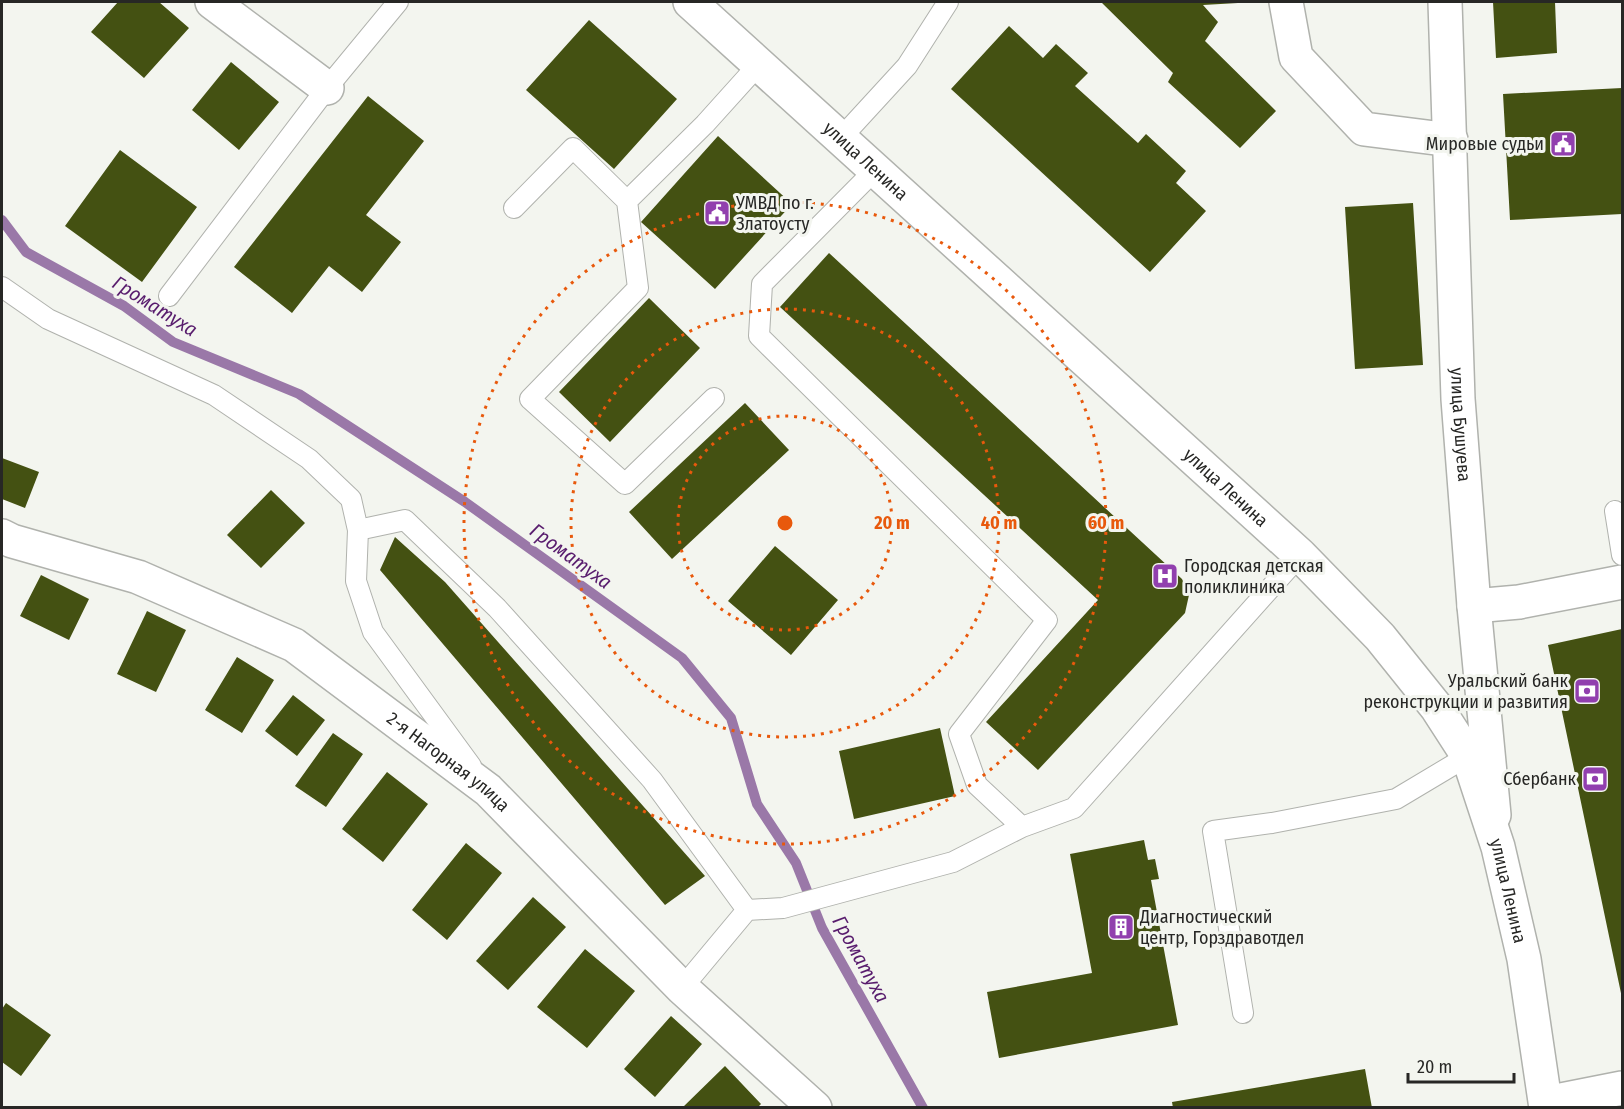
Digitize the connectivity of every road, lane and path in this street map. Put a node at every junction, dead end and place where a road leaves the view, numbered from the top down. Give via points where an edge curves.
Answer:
1 (212, 2) edge
2 (398, 2) edge
3 (690, 2) edge
4 (948, 2) edge
5 (1286, 2) edge
6 (1445, 2) edge
7 (759, 64) junction
8 (327, 88) junction
9 (840, 139) junction
10 (1451, 140) junction
11 (874, 170) junction
12 (627, 201) junction
13 (514, 207) dead end
14 (2, 286) edge
15 (170, 296) dead end
16 (714, 398) dead end
17 (1616, 511) dead end
18 (358, 530) junction
19 (2, 536) edge
20 (1300, 555) junction
21 (1623, 555) edge
22 (1623, 582) edge
23 (1474, 606) junction
24 (1468, 756) junction
25 (488, 790) junction
26 (1022, 827) junction
27 (1498, 847) junction
28 (747, 910) junction
29 (682, 988) junction
30 (1243, 1013) dead end
31 (1623, 1088) edge
32 (1546, 1105) edge
33 (815, 1107) edge

1 - 8 street
2 - 8 lane
3 - 7 street, улица Ленина
4 - 9 lane via 907,66
5 - 10 street via 1296,57 1364,129
6 - 10 street, улица Бушуева
7 - 9 street, улица Ленина
7 - 12 lane
8 - 15 lane
9 - 11 street, улица Ленина
10 - 23 street, улица Бушуева via 1458,399
11 - 20 street, улица Ленина
11 - 26 lane via 762,284 759,336 1047,620 959,734 977,785
12 - 13 lane via 573,148
12 - 16 lane via 638,288 530,399 625,484
14 - 18 lane via 48,319 214,395 309,459 351,499
17 - 21 lane
18 - 25 lane via 356,582 373,632
18 - 28 lane via 405,520 497,608 652,780
19 - 25 street, 2-я Нагорная улица via 138,577 294,645
20 - 24 street, улица Ленина via 1380,637 1437,708
20 - 26 lane via 1074,808
22 - 23 street via 1519,602
23 - 27 street, улица Бушуева
24 - 27 street, улица Ленина
24 - 30 lane via 1396,800 1213,831
25 - 29 street, 2-я Нагорная улица
26 - 28 lane via 952,862 783,908
27 - 32 street, улица Ленина via 1524,959
28 - 29 lane
29 - 33 street, 2-я Нагорная улица
31 - 32 street

